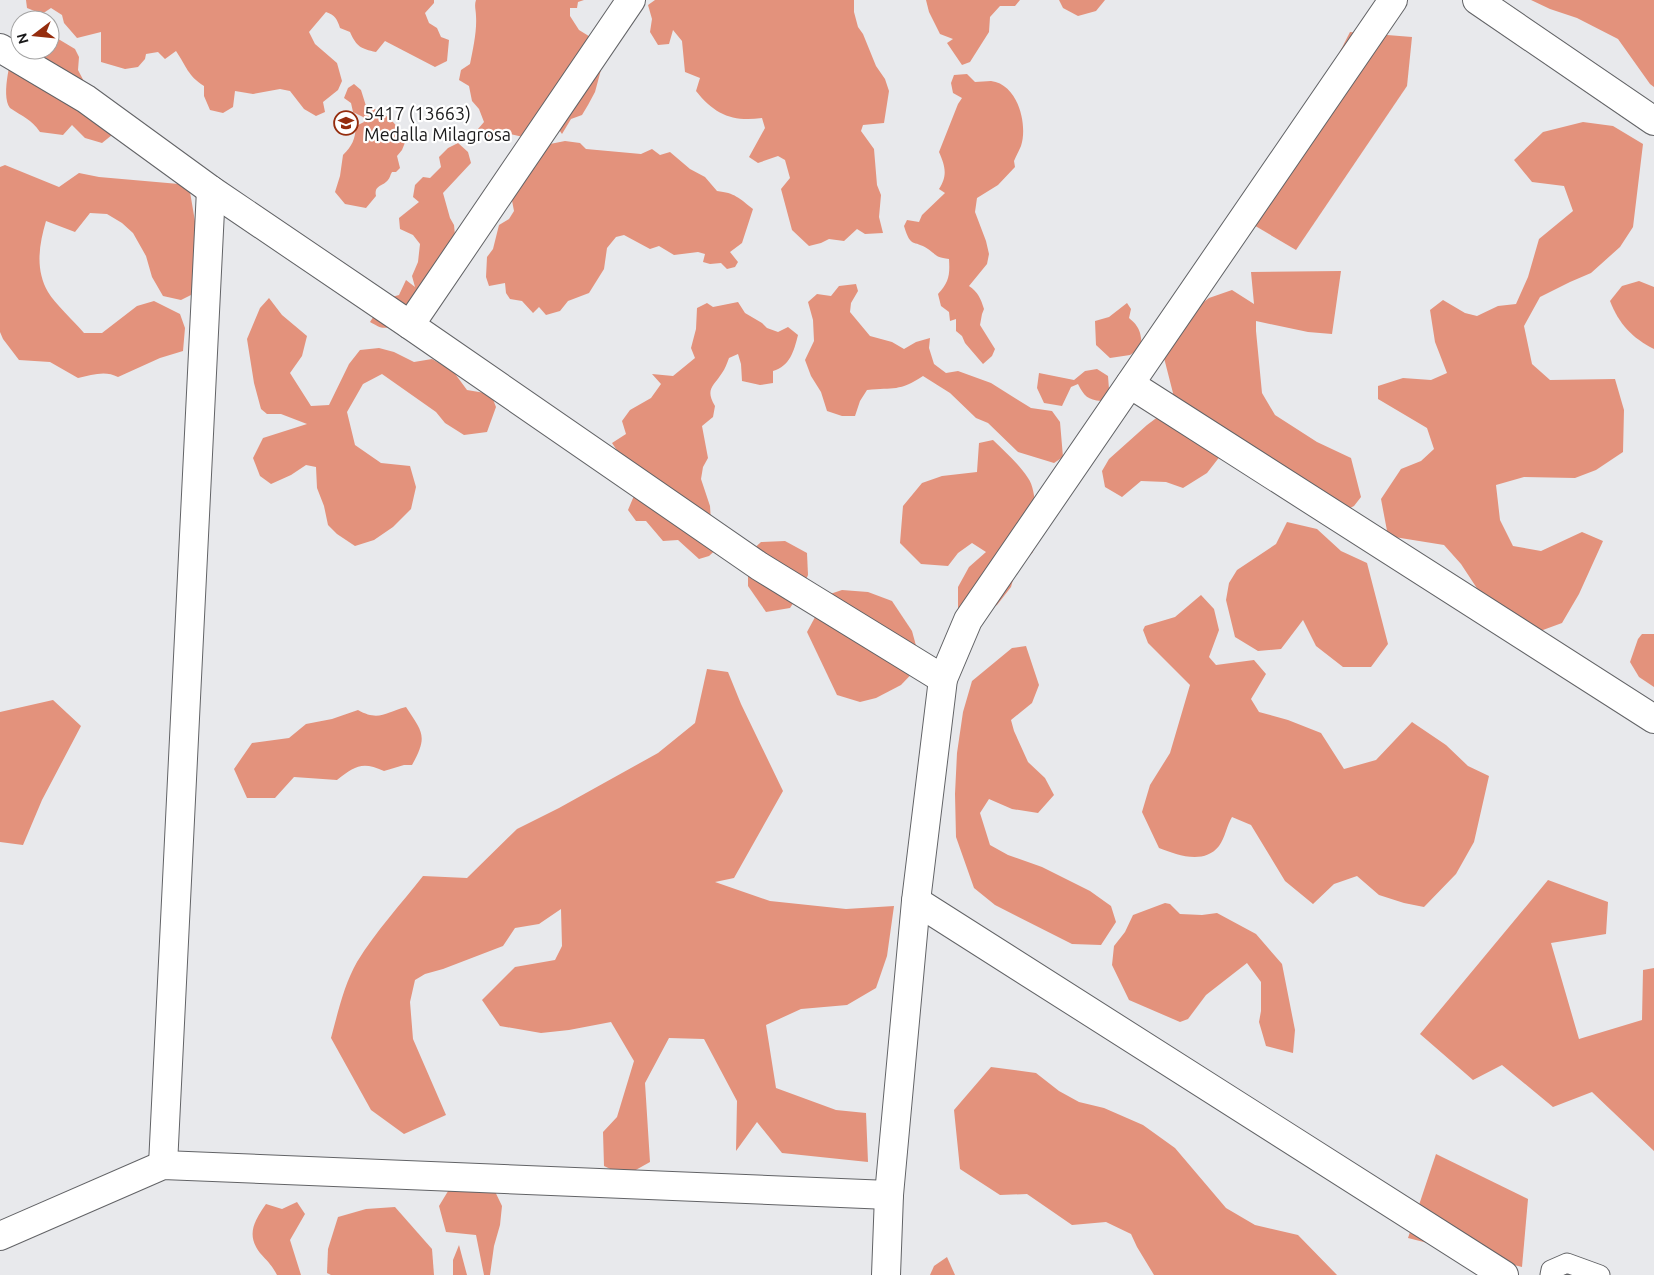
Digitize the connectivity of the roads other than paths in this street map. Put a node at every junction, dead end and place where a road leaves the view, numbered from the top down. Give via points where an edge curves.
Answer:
1 (632, 0) edge
2 (1393, 0) edge
3 (1477, 0) edge
4 (0, 48) edge
5 (1654, 121) edge
6 (211, 190) junction
7 (410, 324) junction
8 (1130, 384) junction
9 (943, 679) junction
10 (1654, 719) edge
11 (916, 901) junction
12 (163, 1165) junction
13 (889, 1196) junction
14 (0, 1236) edge
15 (886, 1275) edge
16 (1504, 1275) edge
17 (1550, 1275) edge
18 (1600, 1275) edge

1 - 7 street
2 - 8 street
3 - 5 street
4 - 6 street via 86,99
6 - 7 street
6 - 12 street
7 - 9 street via 759,566
8 - 9 street via 968,620
8 - 10 street
9 - 11 street
11 - 13 street
11 - 16 street
12 - 13 street
12 - 14 street
13 - 15 street
17 - 18 lane via 1551,1270 1567,1263

